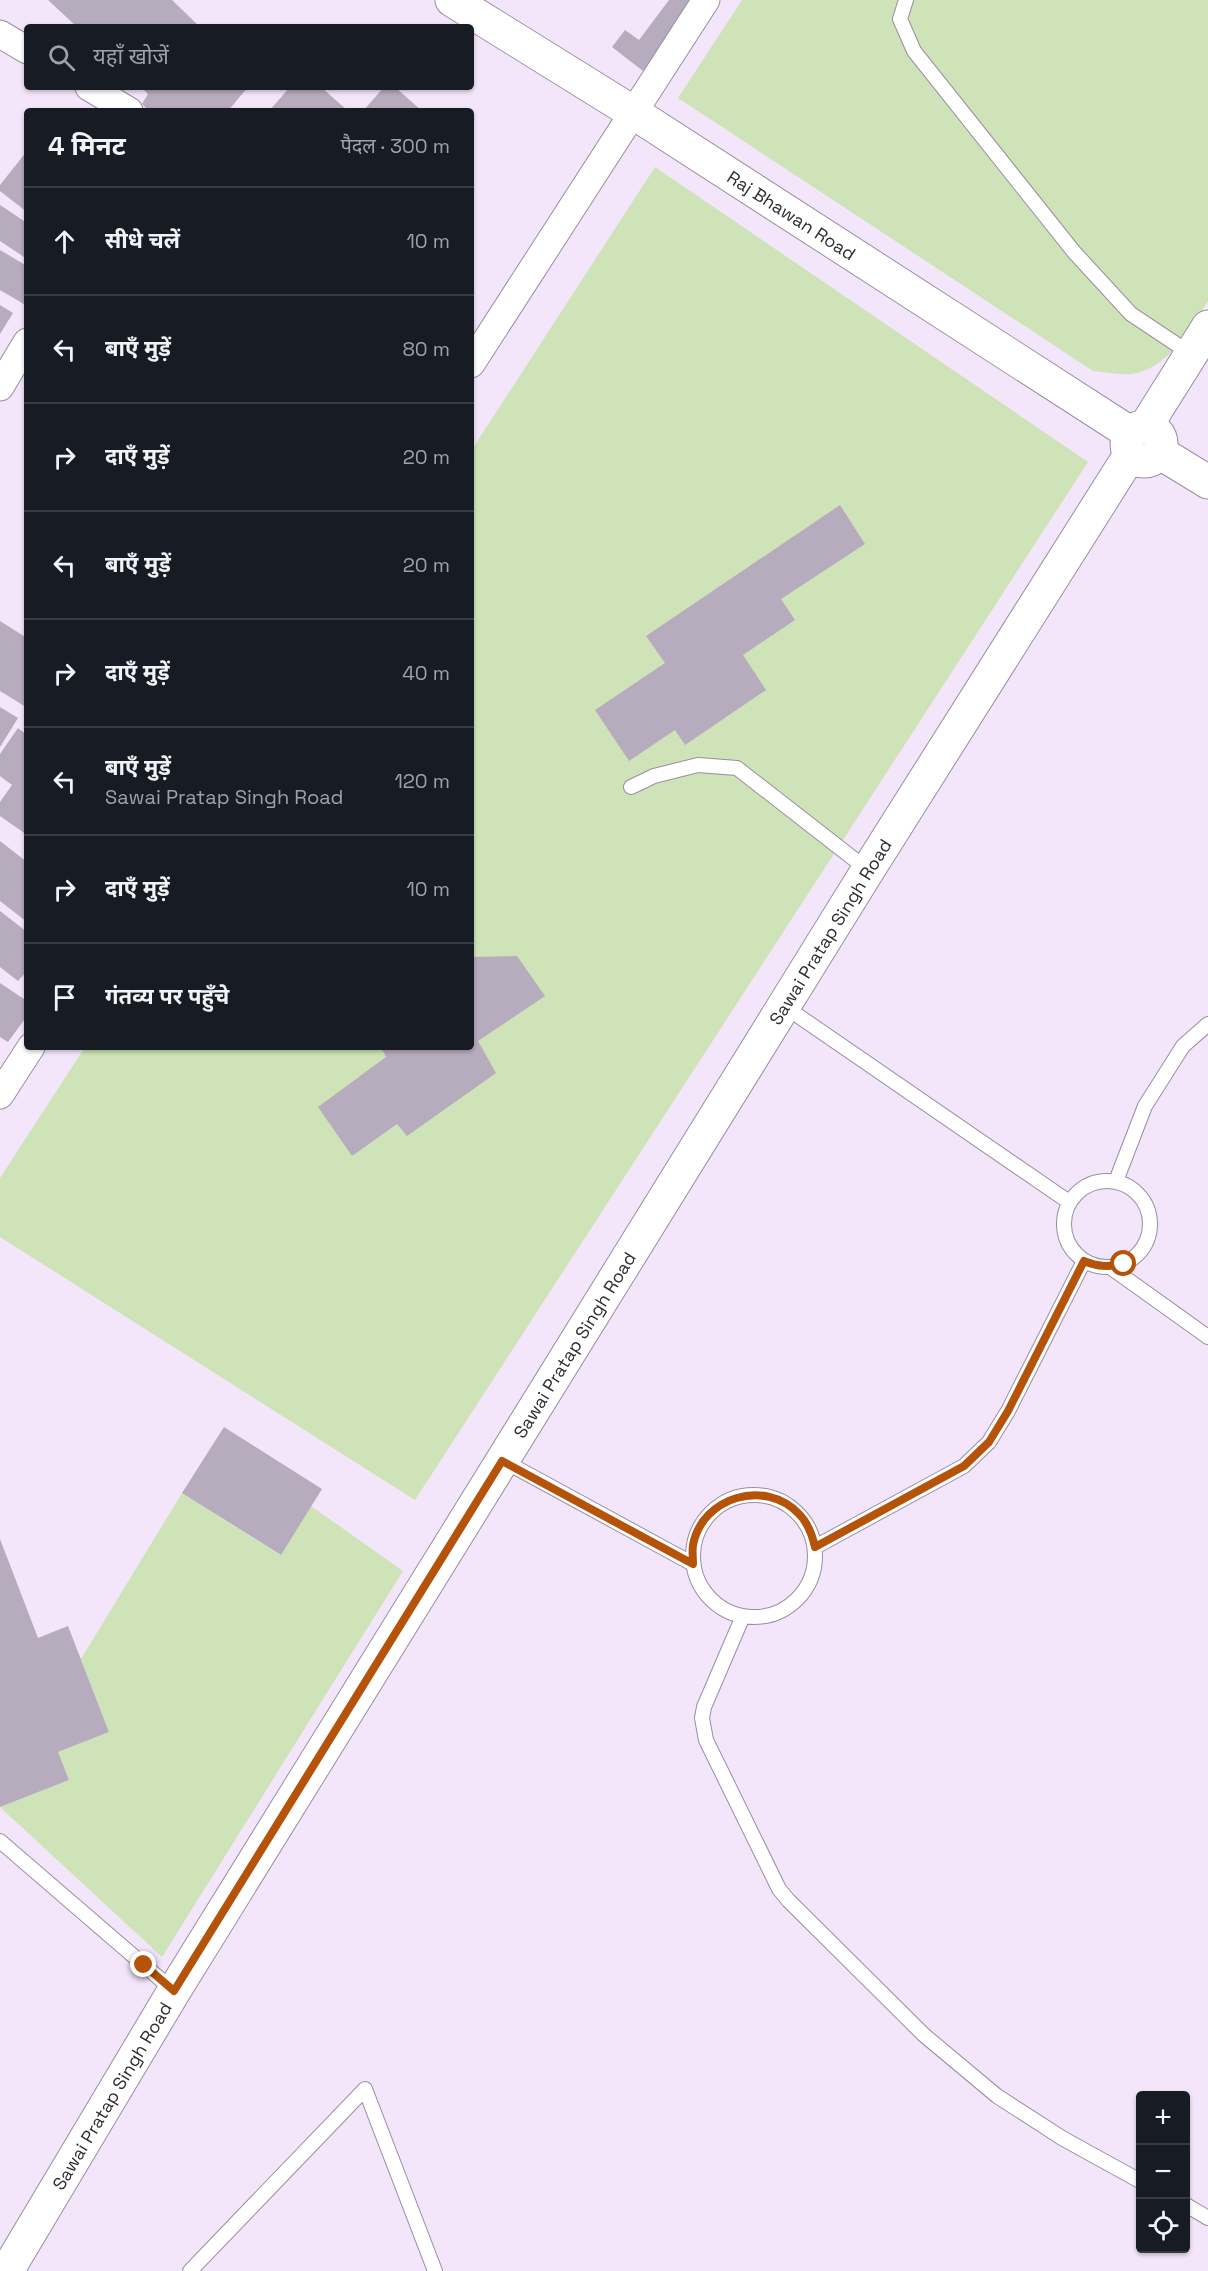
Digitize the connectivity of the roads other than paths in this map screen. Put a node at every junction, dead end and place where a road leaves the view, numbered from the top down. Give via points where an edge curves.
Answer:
1 (452, 0) edge
2 (706, 0) edge
3 (906, 0) edge
4 (0, 34) edge
5 (24, 48) edge
6 (94, 90) edge
7 (124, 108) edge
8 (634, 113) junction
9 (1199, 341) edge
10 (24, 347) edge
11 (474, 359) edge
12 (0, 387) edge
13 (1141, 442) junction
14 (1208, 482) edge
15 (631, 787) dead end
16 (868, 870) junction
17 (784, 1006) junction
18 (1208, 1024) edge
19 (29, 1050) edge
20 (0, 1095) edge
21 (1116, 1181) junction
22 (1069, 1202) junction
23 (1084, 1261) junction
24 (1110, 1267) junction
25 (1208, 1337) edge
26 (502, 1461) junction
27 (815, 1547) junction
28 (693, 1564) junction
29 (743, 1617) junction
30 (0, 1841) edge
31 (174, 1991) junction
32 (1136, 2179) edge
33 (1190, 2208) edge
34 (1208, 2218) edge
35 (14, 2269) edge
36 (190, 2271) edge
37 (435, 2271) edge

1 - 8 street, Raj Bhawan Road
2 - 8 street
3 - 9 lane via 900,19 914,51 1074,252 1131,314
4 - 5 street
6 - 7 street
8 - 11 street
8 - 13 street, Raj Bhawan Road
9 - 13 street, Sawai Pratap Singh Road
10 - 12 street
13 - 14 street, Raj Bhawan Road
13 - 16 street, Sawai Pratap Singh Road
15 - 16 lane via 654,776 698,765 737,768
16 - 17 street, Sawai Pratap Singh Road
17 - 22 lane
17 - 26 street, Sawai Pratap Singh Road
18 - 21 lane via 1183,1046 1144,1106
19 - 20 street
21 - 22 lane via 1089,1184
21 - 24 lane via 1139,1195 1150,1220 1144,1249 1134,1259
22 - 23 lane via 1064,1214 1066,1241
23 - 24 lane
23 - 27 lane via 989,1442 964,1466
24 - 25 lane
26 - 28 lane
26 - 31 street, Sawai Pratap Singh Road
27 - 28 lane via 810,1528 791,1507 765,1495 746,1495 727,1501 700,1527 693,1545
27 - 29 lane via 809,1585 797,1600 781,1611
28 - 29 lane via 710,1599
29 - 32 lane via 702,1718 706,1740 779,1888 924,2035 997,2096
30 - 31 lane
31 - 35 street, Sawai Pratap Singh Road
33 - 34 lane
36 - 37 lane via 365,2089

